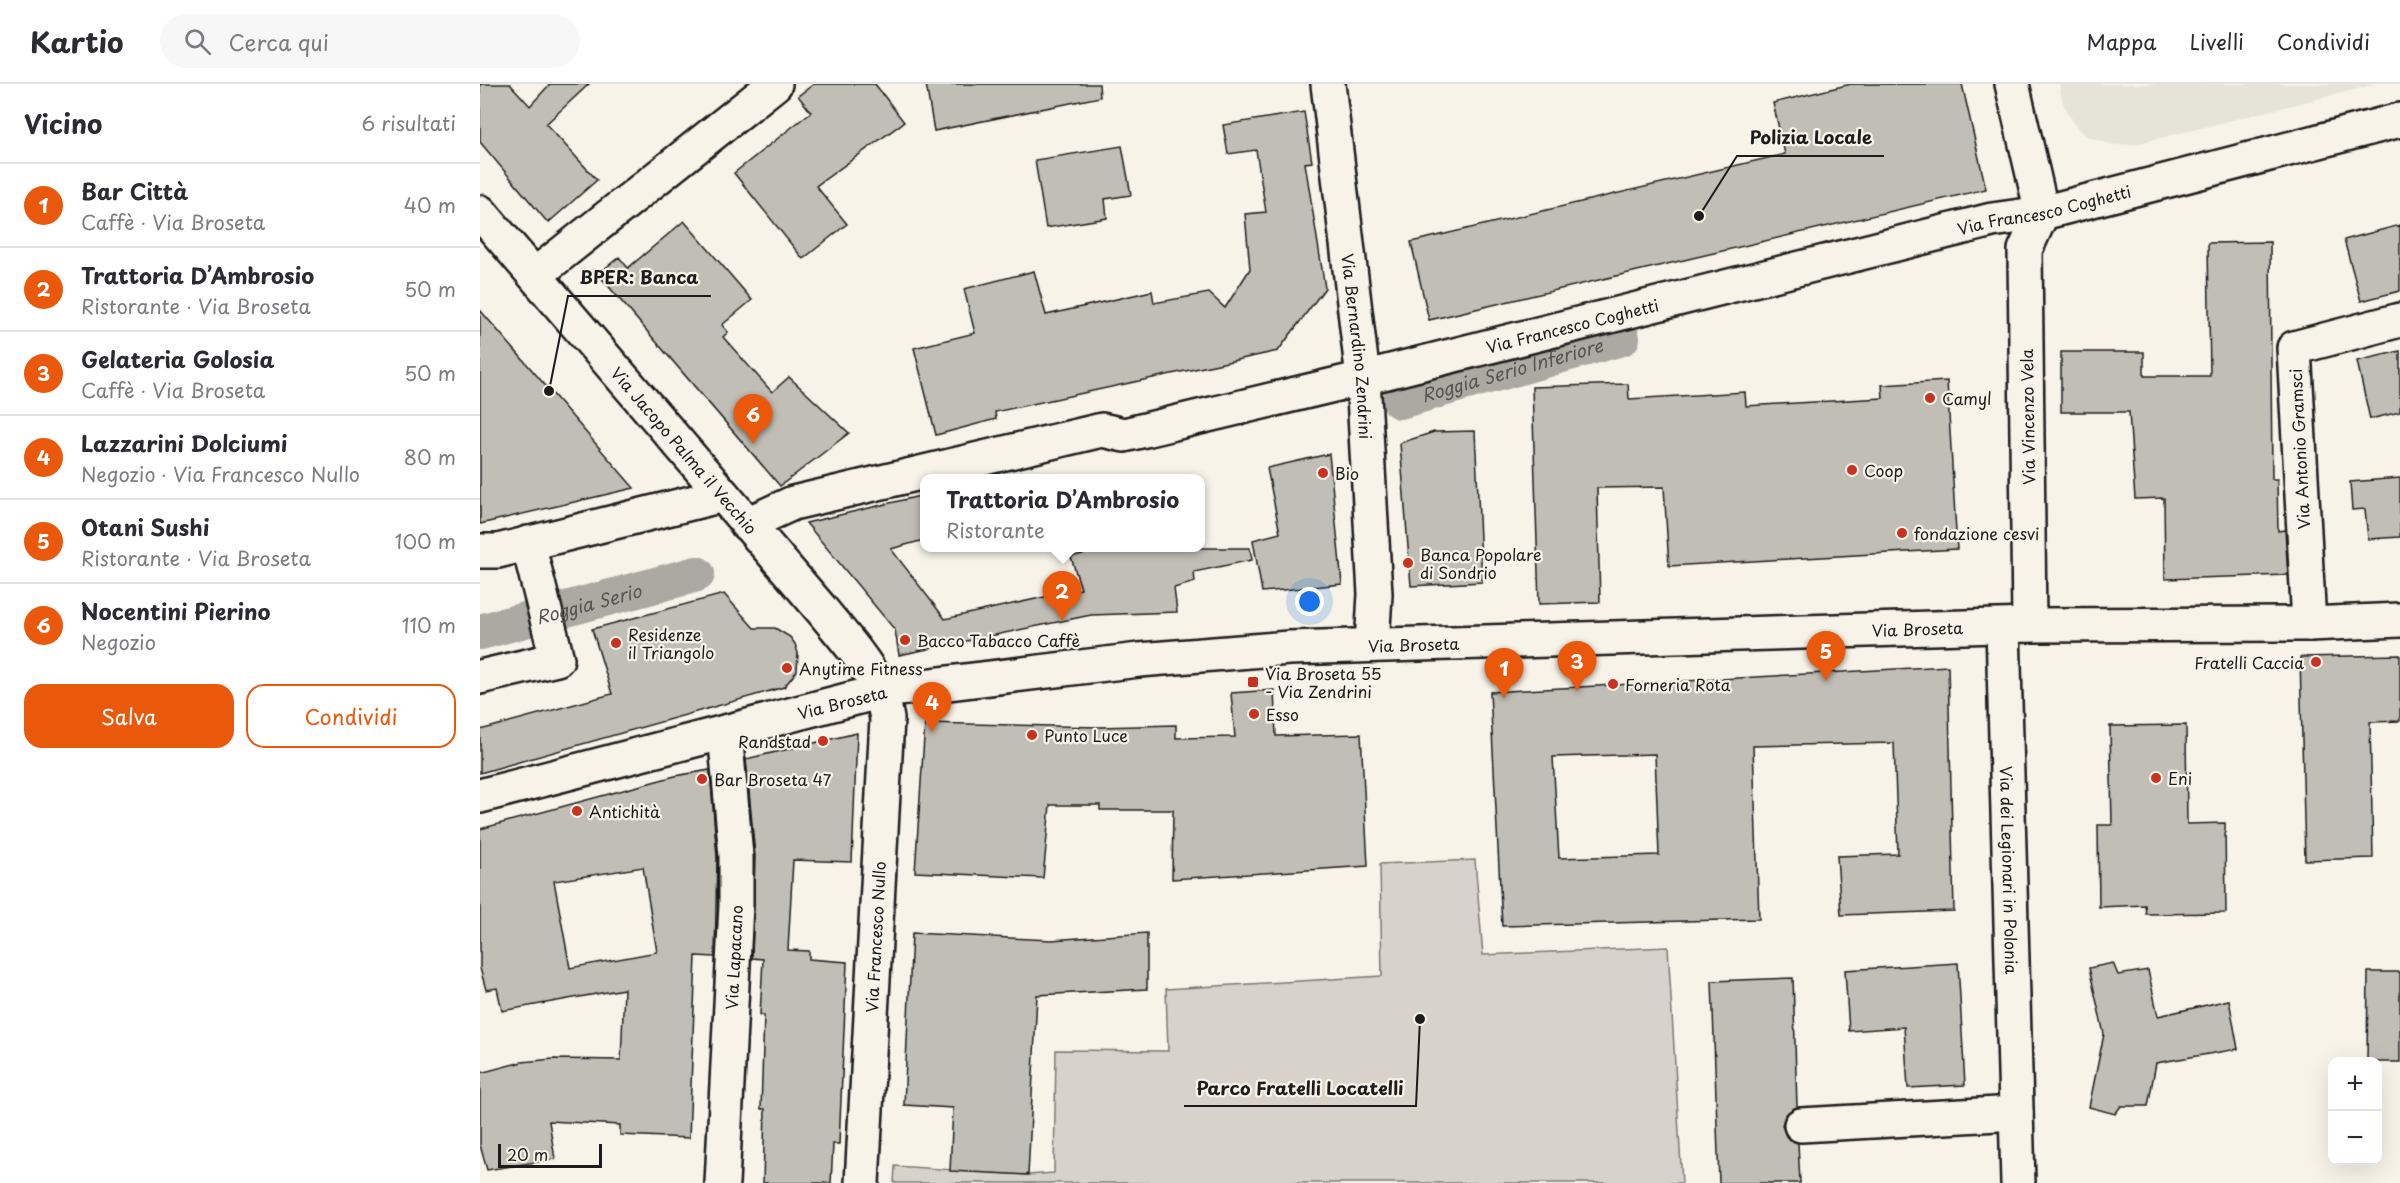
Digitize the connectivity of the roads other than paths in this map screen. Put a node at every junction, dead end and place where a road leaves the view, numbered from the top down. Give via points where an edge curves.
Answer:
1 (775, 84) edge
2 (1328, 84) edge
3 (2012, 84) edge
4 (2400, 120) edge
5 (480, 212) edge
6 (2042, 213) junction
7 (535, 275) junction
8 (2400, 320) edge
9 (1363, 378) junction
10 (723, 495) junction
11 (747, 524) junction
12 (528, 543) junction
13 (480, 551) edge
14 (2400, 620) edge
15 (2309, 624) junction
16 (2016, 626) junction
17 (1372, 645) junction
18 (480, 677) edge
19 (882, 691) junction
20 (725, 732) junction
21 (480, 796) edge
22 (2016, 1113) junction
23 (1801, 1125) dead end
24 (722, 1183) edge
25 (862, 1183) edge
26 (2018, 1183) edge

1 - 7 street
2 - 9 street, Via Bernardino Zendrini
3 - 6 street
4 - 6 street, Via Francesco Coghetti
5 - 7 street, Via Jacopo Palma il Vecchio
6 - 9 street, Via Francesco Coghetti via 1992,220
6 - 16 street, Via Vincenzo Vela via 2025,250
7 - 10 street, Via Jacopo Palma il Vecchio
8 - 15 street, Via Antonio Gramsci via 2294,348
9 - 11 street, Via Francesco Coghetti via 1124,435 1102,430 793,503
9 - 17 street, Via Bernardino Zendrini via 1375,594
10 - 11 street, Via Jacopo Palma il Vecchio
10 - 12 street
11 - 19 street, Via Jacopo Palma il Vecchio via 868,667
12 - 13 street
12 - 18 street via 557,659
14 - 15 street, Via Broseta
15 - 16 street, Via Broseta
16 - 17 street, Via Broseta
16 - 22 street, Via dei Legionari in Polonia
17 - 19 street, Via Broseta via 1139,660
19 - 20 street, Via Broseta
19 - 25 street, Via Francesco Nullo via 887,719
20 - 21 street, Via Broseta
20 - 24 street, Via Lapacano via 736,856 736,905
22 - 23 street
22 - 26 street, Via dei Legionari in Polonia

